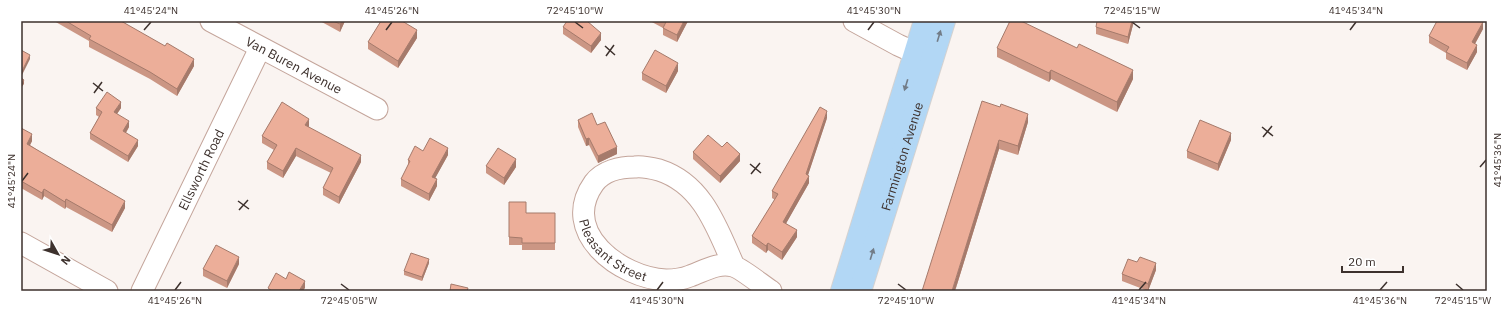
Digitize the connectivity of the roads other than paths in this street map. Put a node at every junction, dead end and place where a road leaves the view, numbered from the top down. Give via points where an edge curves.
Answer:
1 (211, 21) edge
2 (854, 21) edge
3 (925, 21) edge
4 (944, 21) edge
5 (260, 48) junction
6 (924, 57) junction
7 (377, 109) dead end
8 (21, 243) edge
9 (734, 266) junction
10 (107, 291) edge
11 (142, 291) edge
12 (771, 291) edge
13 (842, 291) edge
14 (860, 291) edge

1 - 5 street, Van Buren Avenue
2 - 6 street
3 - 6 main road, Farmington Avenue
6 -> 4 main road, Farmington Avenue
5 - 7 street, Van Buren Avenue
5 - 11 street, Ellsworth Road
6 -> 13 main road, Farmington Avenue
14 -> 6 main road, Farmington Avenue
8 - 10 street
9 - 9 street, Pleasant Street via 708,210 694,192 676,177 639,166 627,167 601,176 590,190 584,208 586,225 604,255 620,266 666,280 683,278 716,267
9 - 12 street

